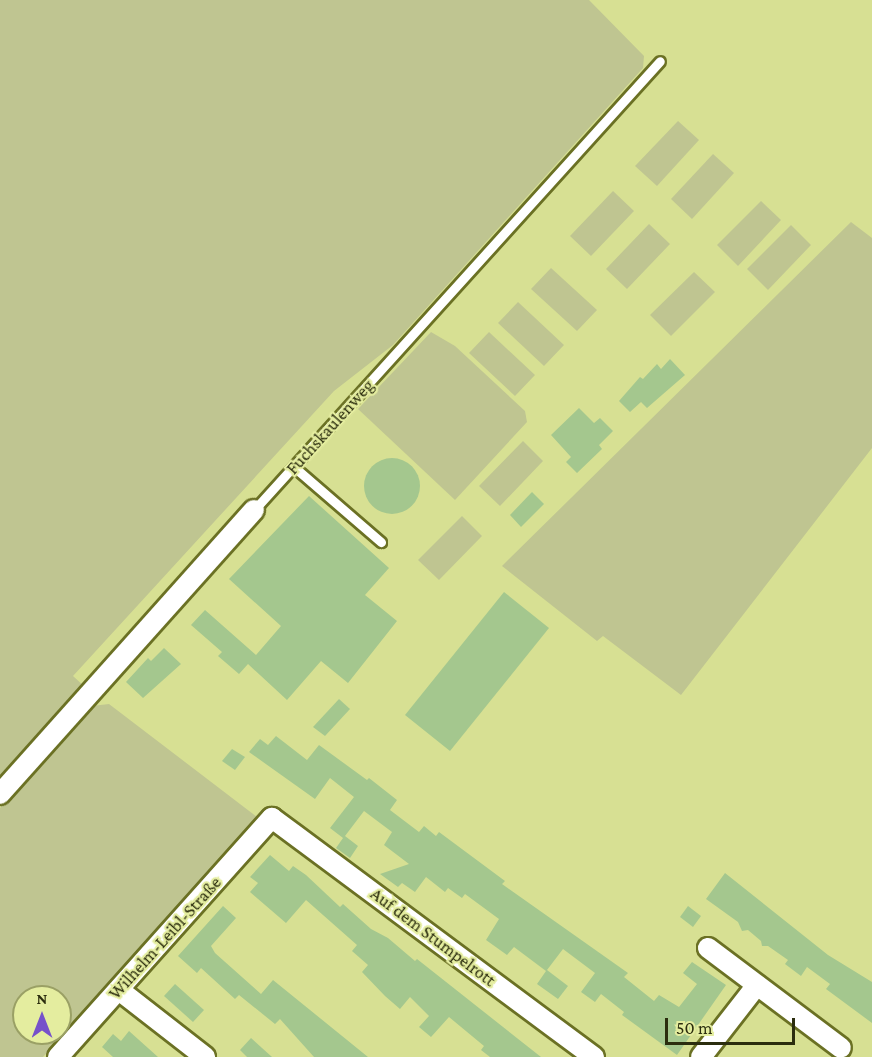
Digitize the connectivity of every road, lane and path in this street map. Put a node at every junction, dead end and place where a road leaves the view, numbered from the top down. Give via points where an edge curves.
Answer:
1 (660, 62) dead end
2 (294, 467) junction
3 (254, 510) joint
4 (381, 542) dead end
5 (0, 794) edge
6 (272, 818) joint
7 (708, 948) dead end
8 (757, 985) junction
9 (119, 990) junction
10 (841, 1048) dead end
11 (58, 1057) edge
12 (205, 1057) edge
13 (594, 1057) edge
14 (701, 1057) edge

1 - 2 lane, Fuchskaulenweg
2 - 3 lane, Fuchskaulenweg
2 - 4 lane
3 - 5 street, Fuchskaulenweg
6 - 9 street, Wilhelm-Leibl-Straße
6 - 13 street, Auf dem Stumpelrott
7 - 8 street
8 - 10 street
8 - 14 street
9 - 11 street, Wilhelm-Leibl-Straße
9 - 12 street

